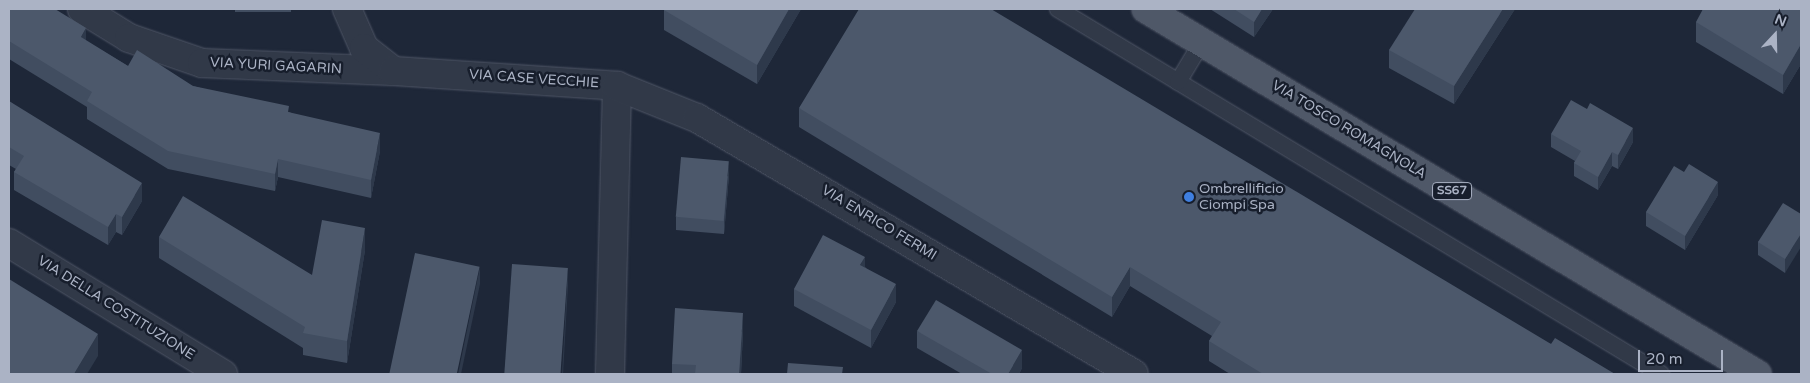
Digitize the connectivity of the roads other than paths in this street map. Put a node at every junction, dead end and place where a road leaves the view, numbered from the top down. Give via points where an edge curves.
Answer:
1 (82, 9) edge
2 (347, 9) edge
3 (1058, 9) edge
4 (1146, 9) edge
5 (1202, 42) junction
6 (393, 71) junction
7 (1178, 82) junction
8 (617, 86) junction
9 (9, 242) edge
10 (223, 374) edge
11 (610, 374) edge
12 (1134, 374) edge
13 (1660, 374) edge
14 (1757, 374) edge

1 - 6 street, VIA YURI GAGARIN via 129,38 202,63
2 - 6 street via 364,48
3 - 7 lane
4 - 5 main road, VIA TOSCO ROMAGNOLA / SS67
5 - 7 lane
5 - 14 main road, VIA TOSCO ROMAGNOLA / SS67
6 - 8 street, VIA CASE VECCHIE
7 - 13 lane
8 - 11 street, VIA CASE VECCHIE
8 - 12 street, VIA ENRICO FERMI via 706,123
9 - 10 street, VIA DELLA COSTITUZIONE

